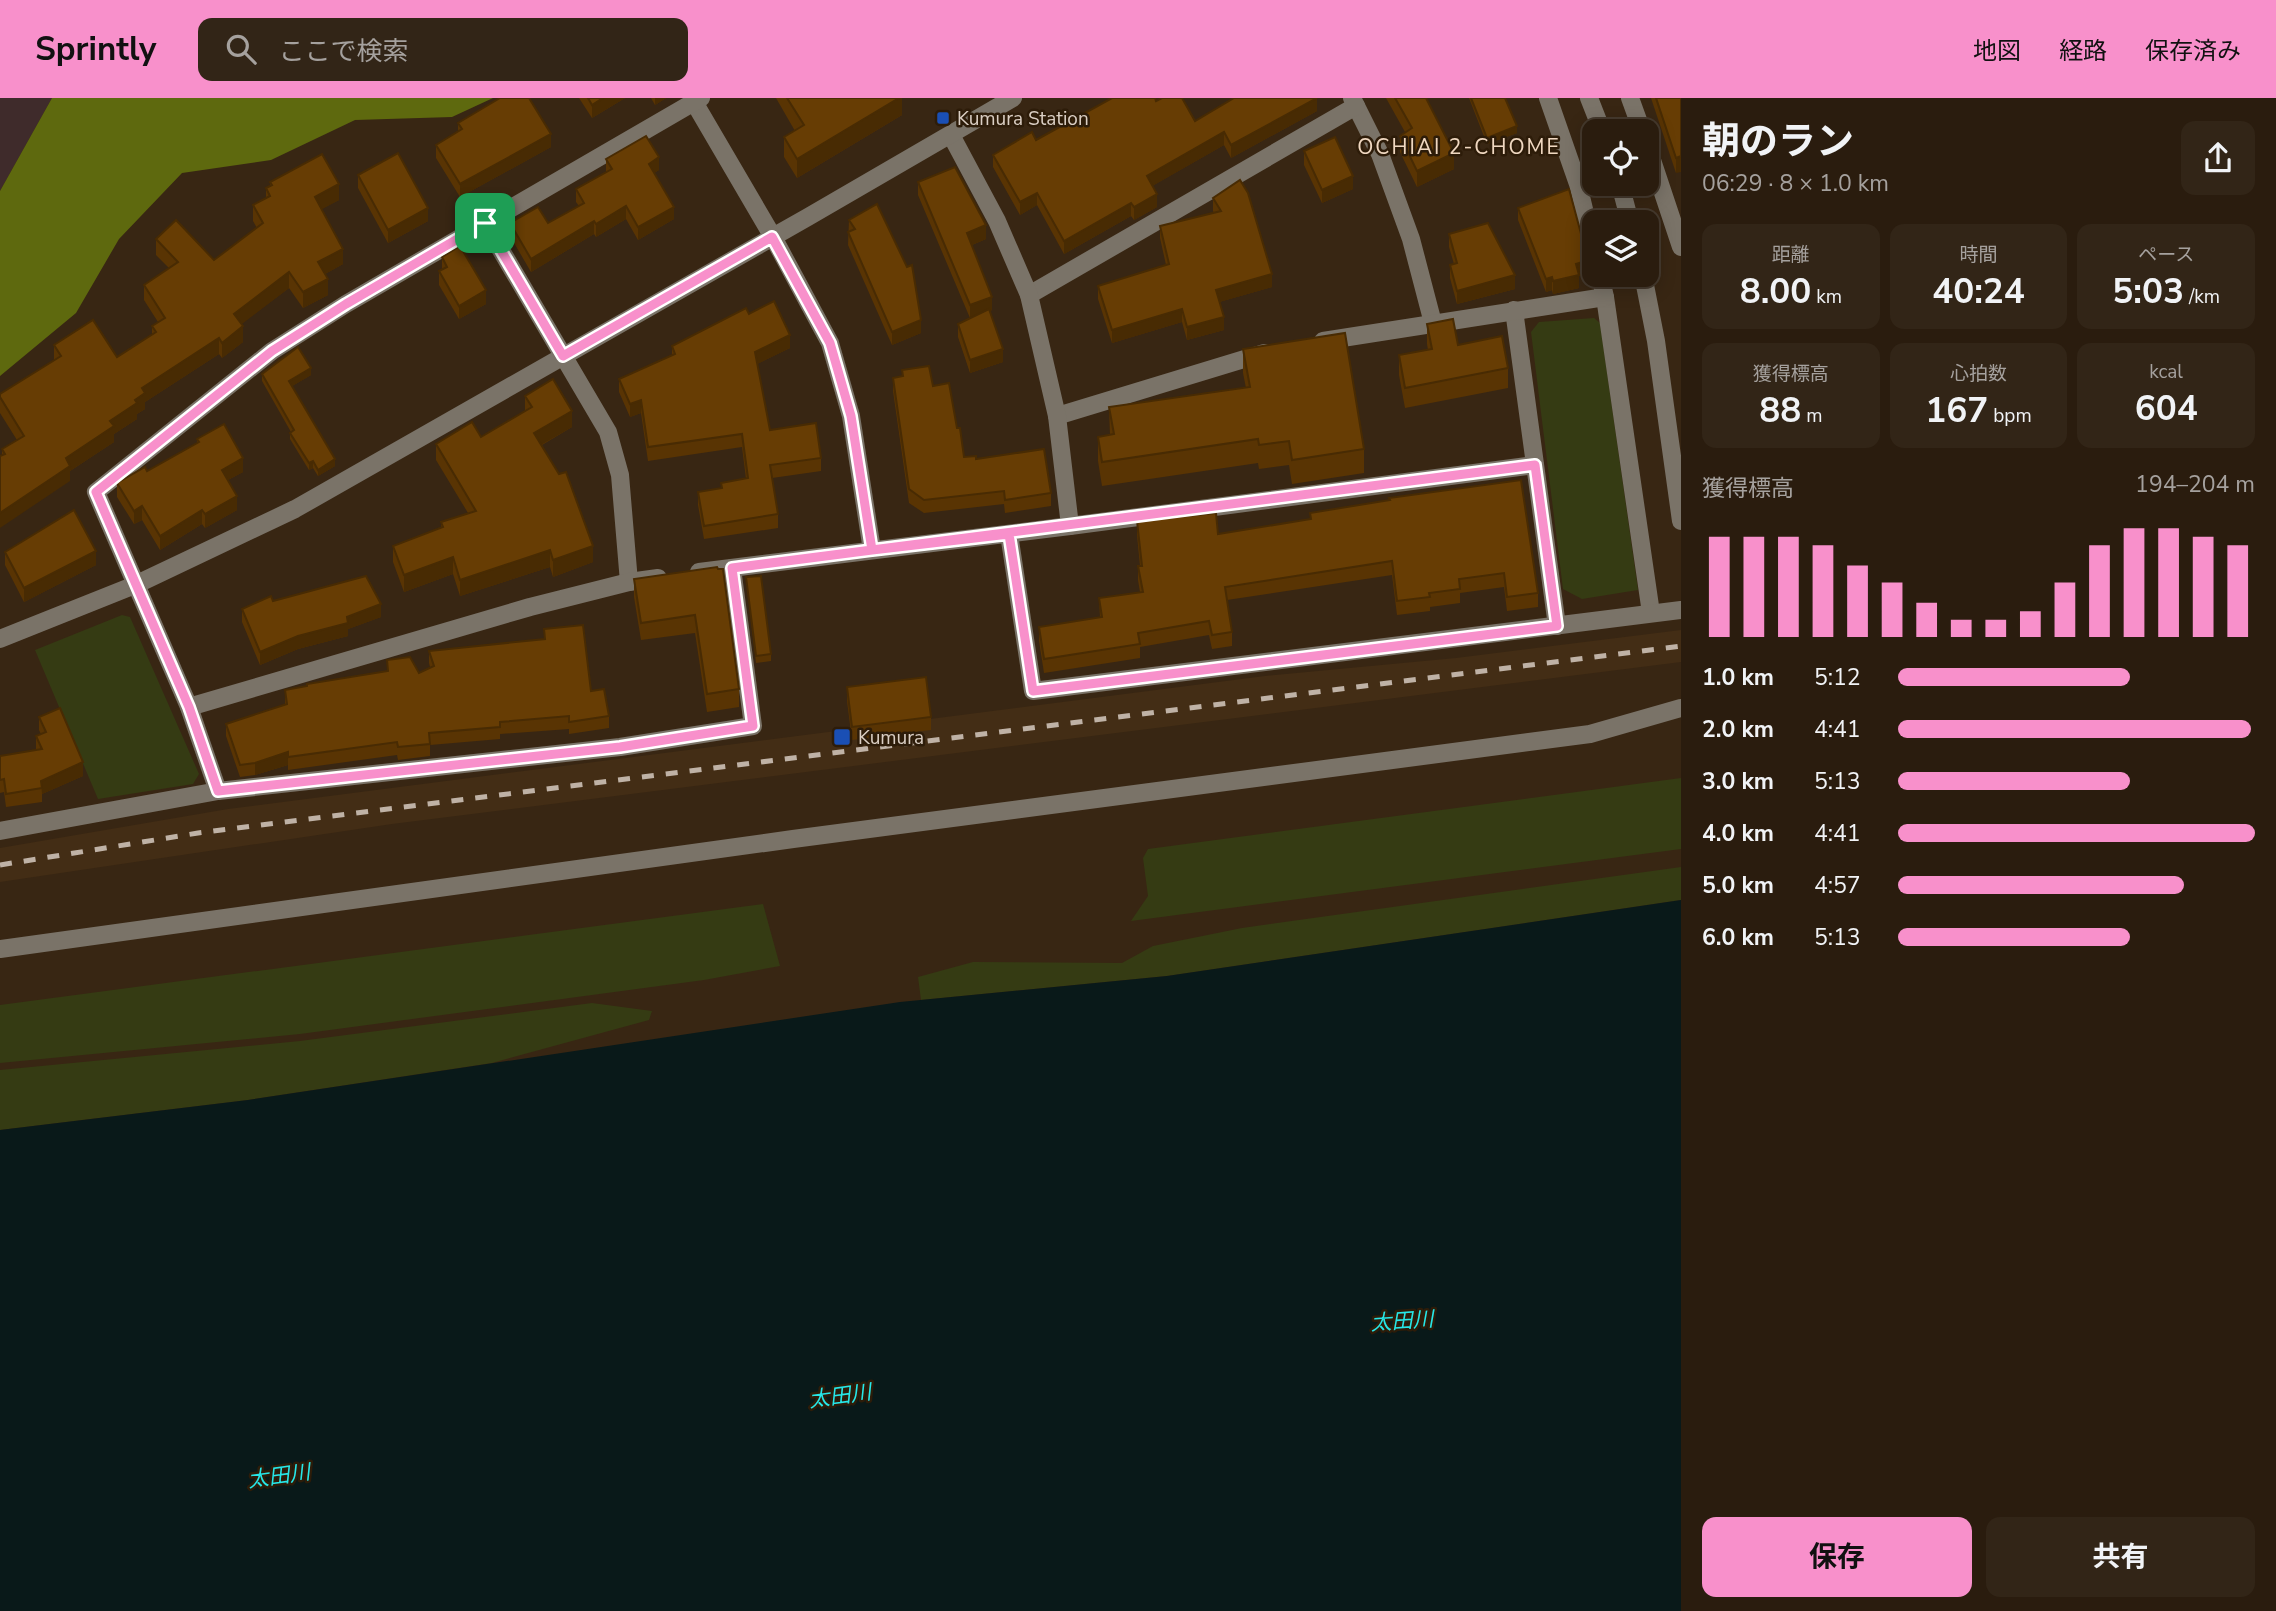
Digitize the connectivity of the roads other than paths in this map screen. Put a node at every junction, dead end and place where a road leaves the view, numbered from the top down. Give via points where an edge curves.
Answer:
1 (1013, 98) edge
2 (1548, 98) edge
3 (1588, 98) edge
4 (1630, 98) edge
5 (697, 100) edge
6 (1354, 102) edge
7 (1597, 119) edge
8 (1638, 119) edge
9 (951, 135) junction
10 (1659, 181) edge
11 (1584, 210) edge
12 (485, 223) junction
13 (772, 237) junction
14 (1681, 247) edge
15 (1603, 287) edge
16 (1645, 287) edge
17 (1029, 295) junction
18 (1605, 297) junction
19 (1514, 310) junction
20 (1433, 323) junction
21 (1306, 344) edge
22 (1281, 348) edge
23 (563, 356) junction
24 (1057, 416) junction
25 (1535, 465) junction
26 (1681, 521) edge
27 (1070, 526) junction
28 (1009, 534) junction
29 (872, 550) junction
30 (732, 568) junction
31 (629, 582) junction
32 (135, 585) junction
33 (1681, 610) edge
34 (1651, 613) junction
35 (1557, 626) junction
36 (0, 639) edge
37 (189, 707) junction
38 (1681, 708) edge
39 (218, 791) junction
40 (0, 831) edge
41 (0, 948) edge

1 - 9 street
2 - 11 street
3 - 7 street
4 - 8 street
5 - 12 street
5 - 13 street
6 - 17 street
6 - 20 street via 1380,154 1411,239
9 - 13 street
9 - 17 street via 997,221
10 - 14 street
12 - 23 street
12 - 32 street via 272,351 96,492
13 - 23 street
13 - 29 street via 830,343 851,416
15 - 18 street
16 - 26 street
17 - 24 street
18 - 19 street
18 - 34 street
19 - 20 street
19 - 25 street
20 - 21 street
22 - 24 street
23 - 31 street via 608,432 620,475
23 - 32 street via 295,509
24 - 27 street
25 - 27 street
25 - 35 street
27 - 28 street
28 - 29 street
28 - 35 street via 1033,691
29 - 30 street
30 - 31 street
30 - 39 street via 753,726 620,747
31 - 37 street
32 - 36 street
32 - 37 street
33 - 34 street
34 - 35 street
37 - 39 street
38 - 41 street via 1590,734
39 - 40 street

